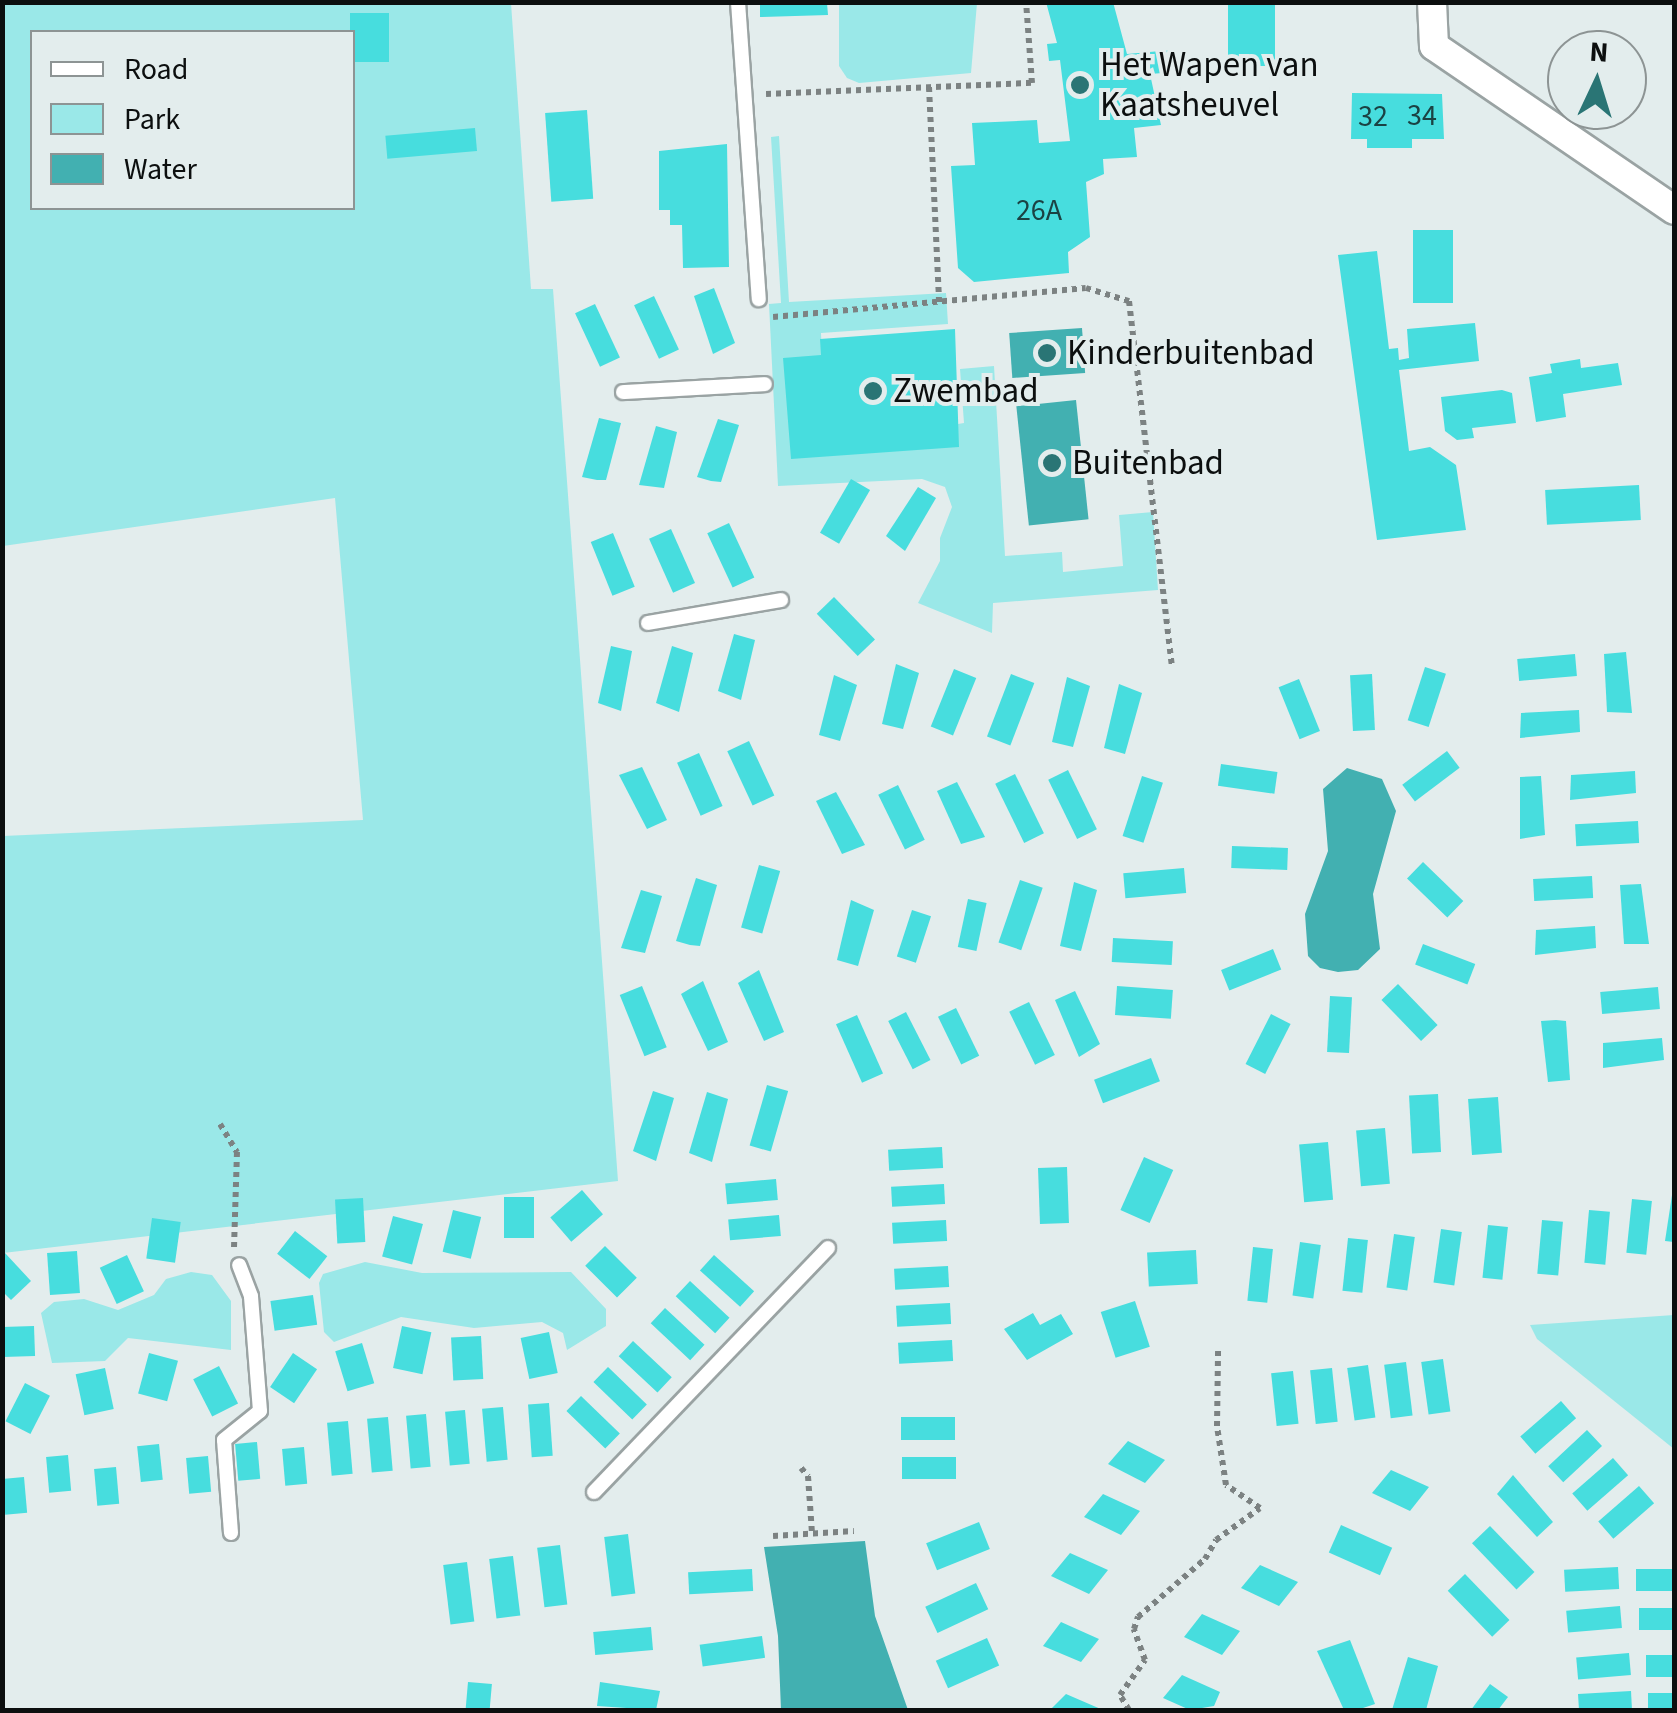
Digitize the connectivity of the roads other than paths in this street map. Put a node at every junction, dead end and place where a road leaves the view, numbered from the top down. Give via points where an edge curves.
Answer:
1 (738, 2) edge
2 (1432, 2) edge
3 (1674, 210) edge
4 (759, 299) dead end
5 (766, 384) dead end
6 (624, 392) dead end
7 (781, 600) dead end
8 (648, 623) dead end
9 (828, 1248) dead end
10 (238, 1265) road end
11 (594, 1492) dead end
12 (231, 1533) dead end

1 - 4 lane
2 - 3 street via 1434,46
5 - 6 lane
7 - 8 lane
9 - 11 lane
10 - 12 lane via 251,1296 260,1411 224,1440

